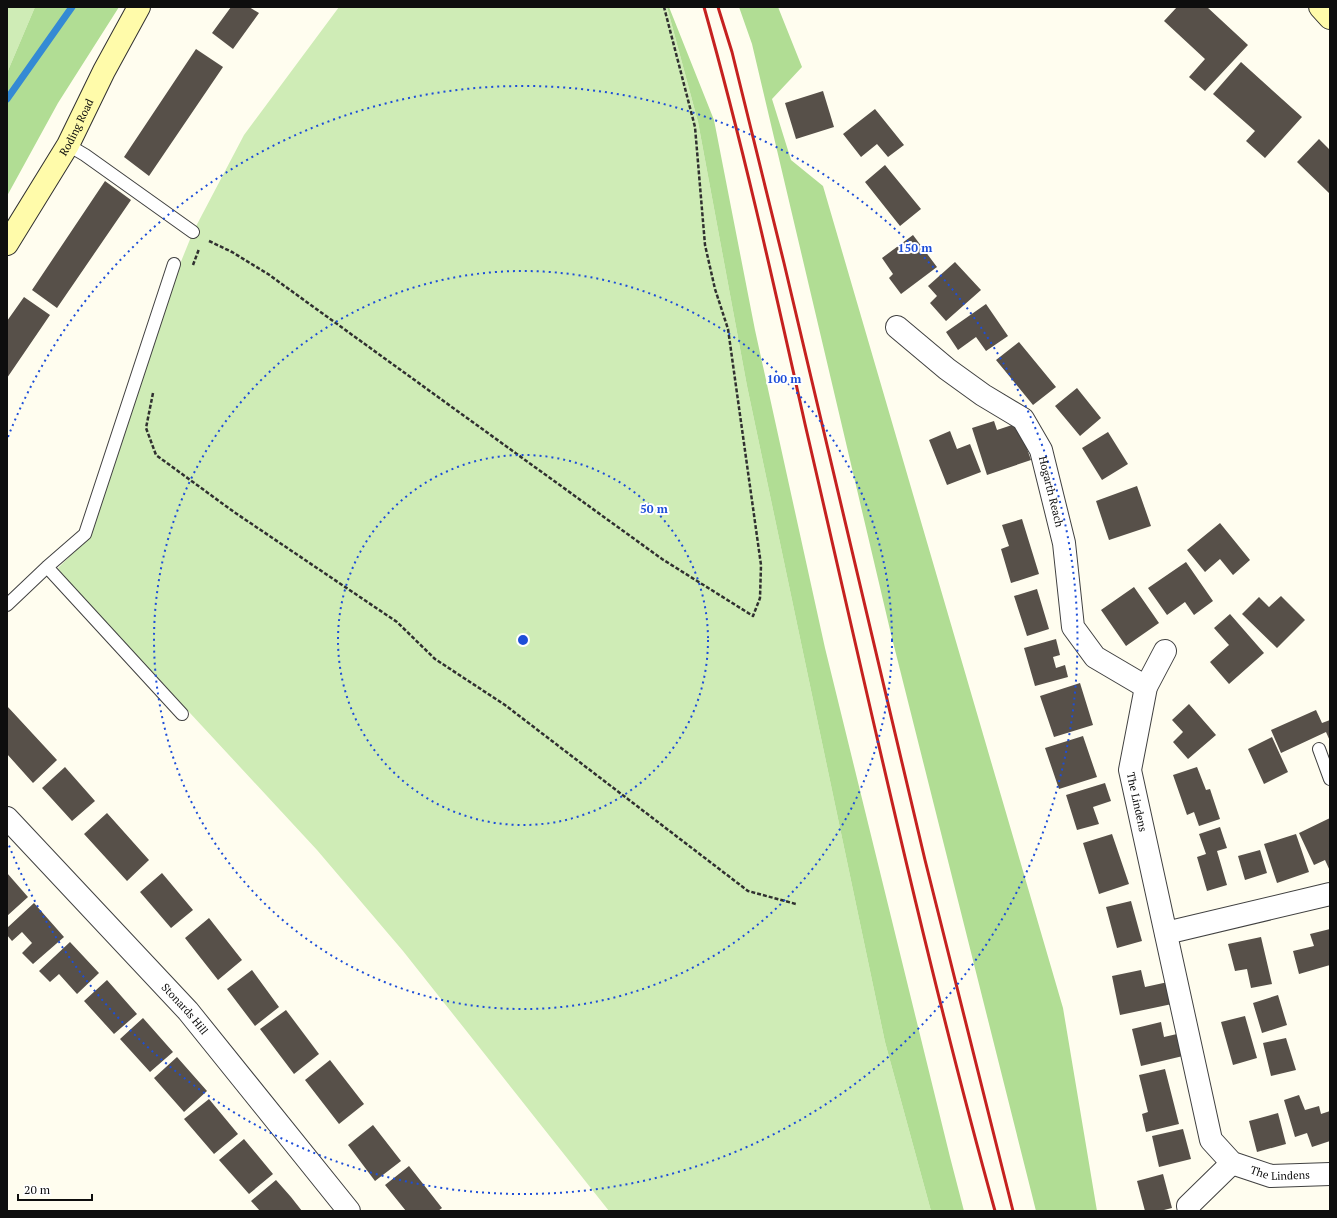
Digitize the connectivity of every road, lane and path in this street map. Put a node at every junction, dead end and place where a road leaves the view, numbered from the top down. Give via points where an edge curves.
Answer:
1 (139, 7) edge
2 (664, 7) edge
3 (1320, 7) edge
4 (1330, 18) edge
5 (68, 145) junction
6 (192, 232) joint
7 (204, 238) junction
8 (7, 244) edge
9 (174, 264) dead end
10 (190, 272) dead end
11 (897, 327) dead end
12 (153, 390) dead end
13 (47, 567) junction
14 (7, 605) edge
15 (1165, 651) dead end
16 (1146, 687) junction
17 (182, 714) dead end
18 (1319, 749) dead end
19 (1330, 779) edge
20 (7, 818) edge
21 (1330, 894) edge
22 (796, 904) dead end
23 (1166, 933) junction
24 (1232, 1163) junction
25 (1330, 1174) edge
26 (349, 1211) edge
27 (1189, 1211) edge

1 - 5 street, Roding Road
2 - 7 path via 695,127 705,245 728,329 761,565 760,598 753,616 662,559 268,274
3 - 4 street
5 - 6 lane
5 - 8 street, Roding Road
6 - 7 path
7 - 10 path
9 - 13 lane via 85,534
11 - 16 street, Hogarth Reach via 947,369 1023,420 1041,450 1064,543 1073,627 1095,657
12 - 22 path via 146,428 156,455 234,512 397,622 435,659 505,705 748,891
13 - 14 lane
13 - 17 lane
15 - 16 street, The Lindens
16 - 23 street, The Lindens via 1130,770
18 - 19 lane
20 - 26 street, Stonards Hill via 188,1011
21 - 23 street
23 - 24 street, The Lindens via 1211,1140
24 - 25 street, The Lindens via 1271,1176
24 - 27 street via 1188,1206

